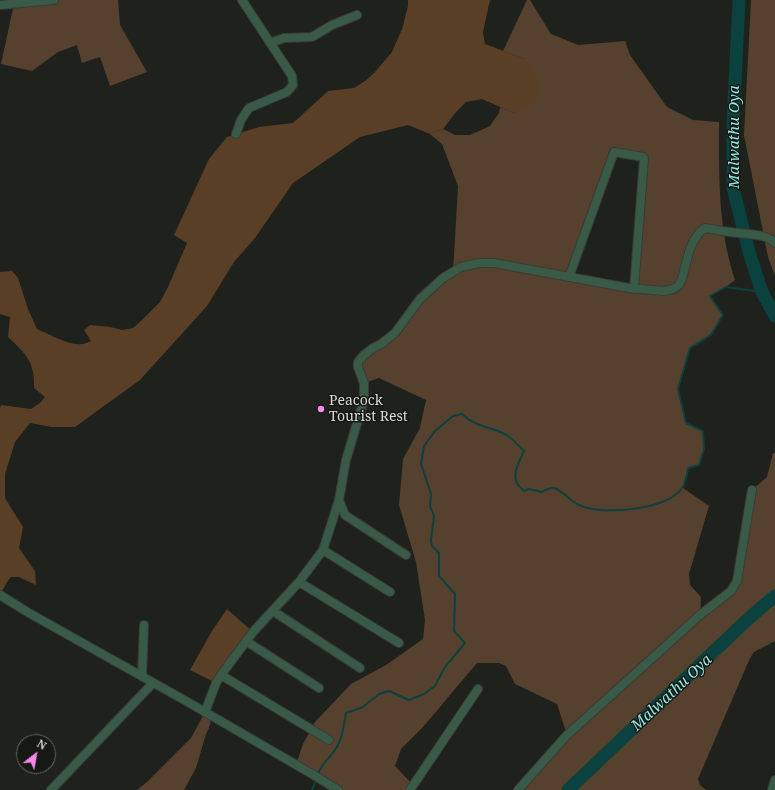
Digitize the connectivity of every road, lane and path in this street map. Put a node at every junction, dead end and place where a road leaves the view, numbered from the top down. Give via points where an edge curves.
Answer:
1 (54, 0) edge
2 (242, 0) edge
3 (0, 5) edge
4 (357, 15) dead end
5 (270, 43) junction
6 (236, 134) dead end
7 (775, 243) edge
8 (569, 278) junction
9 (634, 289) junction
10 (752, 490) dead end
11 (339, 500) junction
12 (323, 550) junction
13 (406, 555) dead end
14 (299, 582) junction
15 (390, 592) dead end
16 (0, 595) edge
17 (273, 611) junction
18 (144, 625) dead end
19 (246, 641) junction
20 (399, 643) dead end
21 (360, 668) dead end
22 (221, 675) junction
23 (142, 676) junction
24 (154, 683) junction
25 (319, 688) dead end
26 (478, 688) dead end
27 (204, 712) junction
28 (329, 740) dead end
29 (775, 780) edge
30 (51, 790) edge
31 (338, 790) edge
32 (410, 790) edge
33 (518, 790) edge
34 (772, 790) edge

1 - 3 street
2 - 5 street
4 - 5 street via 312,37 284,38
5 - 6 street via 292,76 293,85 287,92 249,108
7 - 9 street via 758,235 705,228 693,242 682,280 674,290
8 - 9 street
8 - 9 street via 614,152 644,159
8 - 11 street via 494,263 469,265 444,278 420,299 396,333 373,348 358,362 364,383 364,400 346,460
10 - 33 street via 738,581 731,591 567,735
11 - 12 street
11 - 13 street via 345,515
12 - 14 street
12 - 15 street
14 - 17 street
14 - 20 street
16 - 23 street
17 - 19 street
17 - 21 street
18 - 23 street
19 - 22 street
19 - 25 street
22 - 27 street
22 - 28 street
23 - 24 street
24 - 27 street
24 - 30 street
26 - 32 street
27 - 31 street
29 - 34 street

